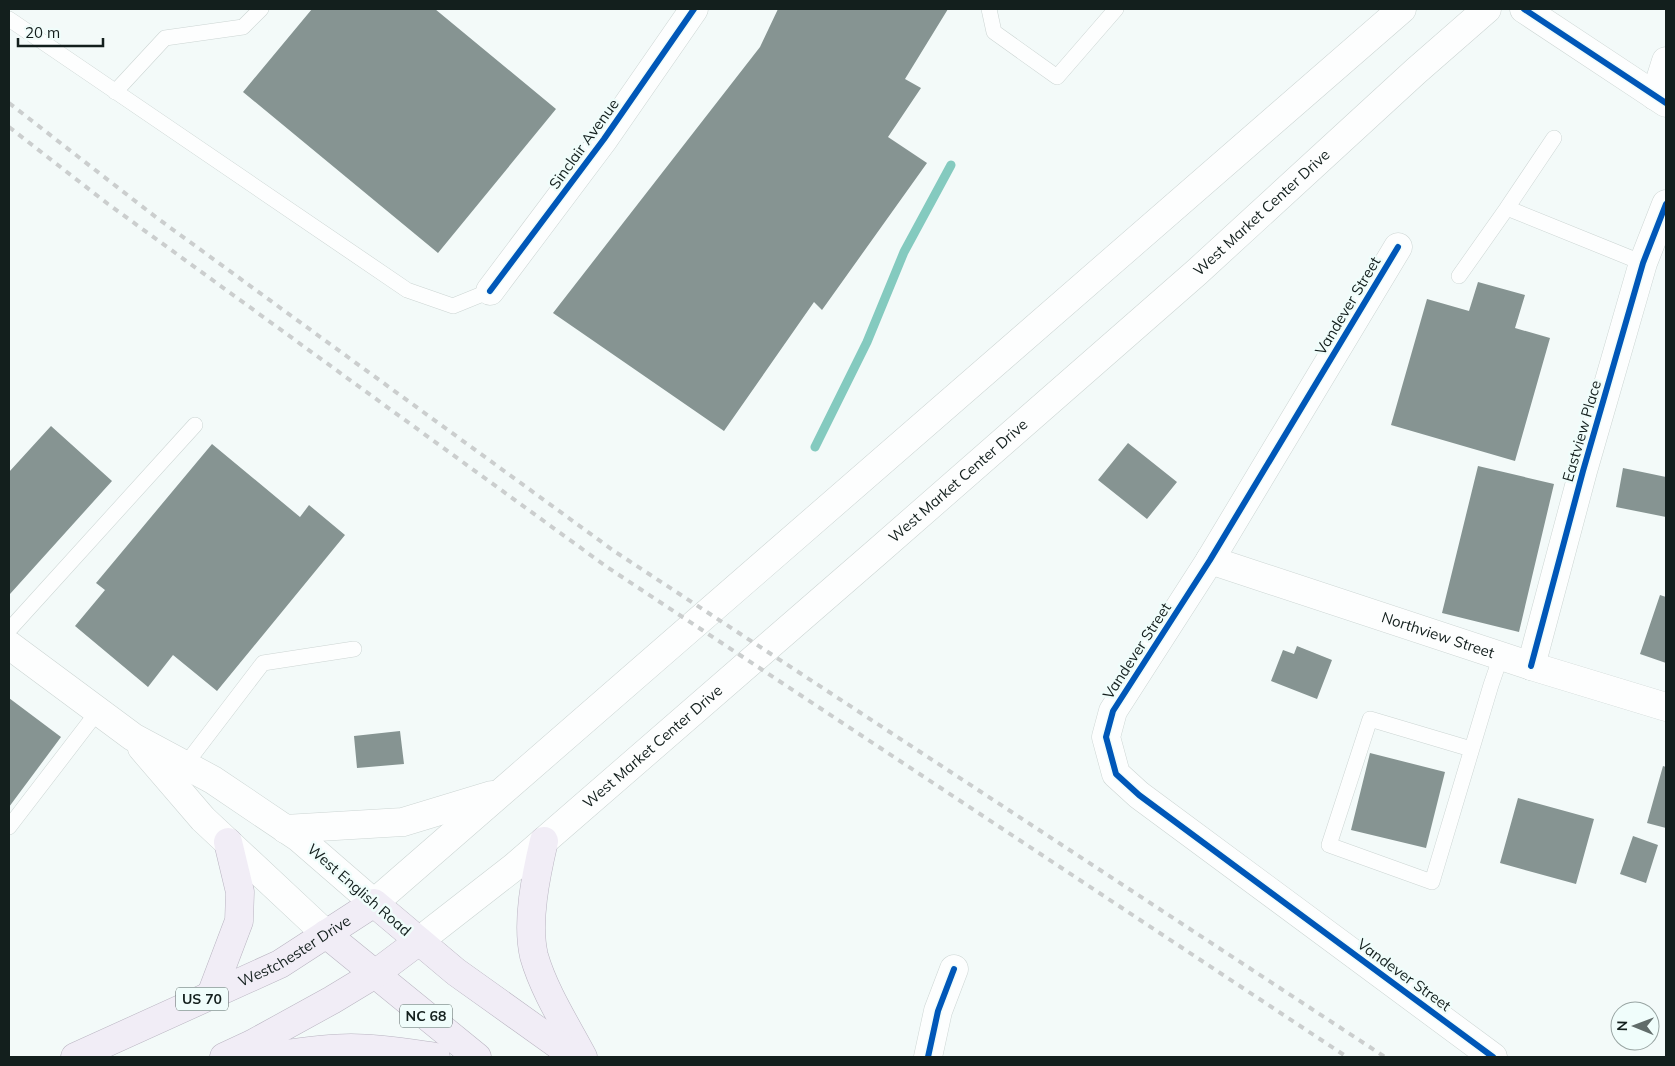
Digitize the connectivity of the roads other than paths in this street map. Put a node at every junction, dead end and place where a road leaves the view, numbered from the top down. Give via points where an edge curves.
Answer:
1 (261, 9) edge
2 (694, 9) edge
3 (989, 9) edge
4 (1116, 9) edge
5 (1402, 9) edge
6 (1487, 9) edge
7 (1524, 9) edge
8 (9, 19) edge
9 (1666, 60) edge
10 (115, 92) junction
11 (1660, 99) edge
12 (1554, 138) dead end
13 (1666, 204) edge
14 (1507, 208) junction
15 (1398, 247) dead end
16 (1643, 263) junction
17 (1459, 276) dead end
18 (490, 291) joint
19 (196, 425) dead end
20 (1210, 560) junction
21 (9, 630) edge
22 (9, 645) edge
23 (354, 649) dead end
24 (1501, 656) junction
25 (1531, 666) junction
26 (1666, 707) edge
27 (98, 711) junction
28 (133, 737) junction
29 (1471, 749) junction
30 (185, 765) junction
31 (503, 791) junction
32 (9, 827) edge
33 (285, 829) junction
34 (228, 842) junction
35 (544, 842) junction
36 (374, 903) junction
37 (326, 934) junction
38 (419, 941) junction
39 (954, 969) dead end
40 (375, 974) junction
41 (211, 995) junction
42 (75, 1057) edge
43 (224, 1057) edge
44 (266, 1057) edge
45 (436, 1057) edge
46 (477, 1057) edge
47 (575, 1057) edge
48 (583, 1057) edge
49 (928, 1057) edge
50 (1493, 1057) edge

1 - 10 lane via 243,27 165,38
2 - 18 main road, Sinclair Avenue via 604,139
3 - 4 lane via 994,32 1057,77
5 - 31 main road
6 - 35 main road, West Market Center Drive via 1197,272
7 - 11 main road
8 - 10 lane
9 - 11 main road
10 - 18 lane via 407,290 453,306
12 - 14 lane
13 - 16 main road, Eastview Place
14 - 16 lane
14 - 17 lane
15 - 20 main road, Vandever Street
16 - 25 main road, Eastview Place
19 - 21 lane
20 - 24 main road, Northview Street
20 - 50 main road, Vandever Street via 1113,711 1106,737 1116,774 1139,795
22 - 27 main road, West English Road
23 - 30 lane via 264,663
24 - 25 main road, Northview Street
24 - 29 lane
25 - 26 main road, Northview Street
27 - 28 main road, West English Road
27 - 32 lane
28 - 30 main road, West English Road
28 - 34 main road, West English Road via 203,820
29 - 29 lane via 1432,882 1329,845 1370,719
30 - 33 main road, West English Road
31 - 33 main road via 403,822
31 - 36 main road
33 - 36 main road, West English Road
34 - 37 main road, West English Road
34 - 41 main road via 240,892 239,921
35 - 38 main road, West Market Center Drive
35 - 48 main road via 534,883 534,954 542,978
36 - 37 main road, Westchester Drive / US 70
36 - 38 main road, West English Road
37 - 40 main road, West English Road
37 - 41 main road, Westchester Drive / US 70 via 280,964
38 - 40 main road
38 - 47 main road, West English Road via 456,972
39 - 49 main road via 938,1011
40 - 43 main road
40 - 46 main road, West English Road / NC 68
41 - 42 main road, Westchester Drive / US 70
44 - 45 main road via 350,1048

